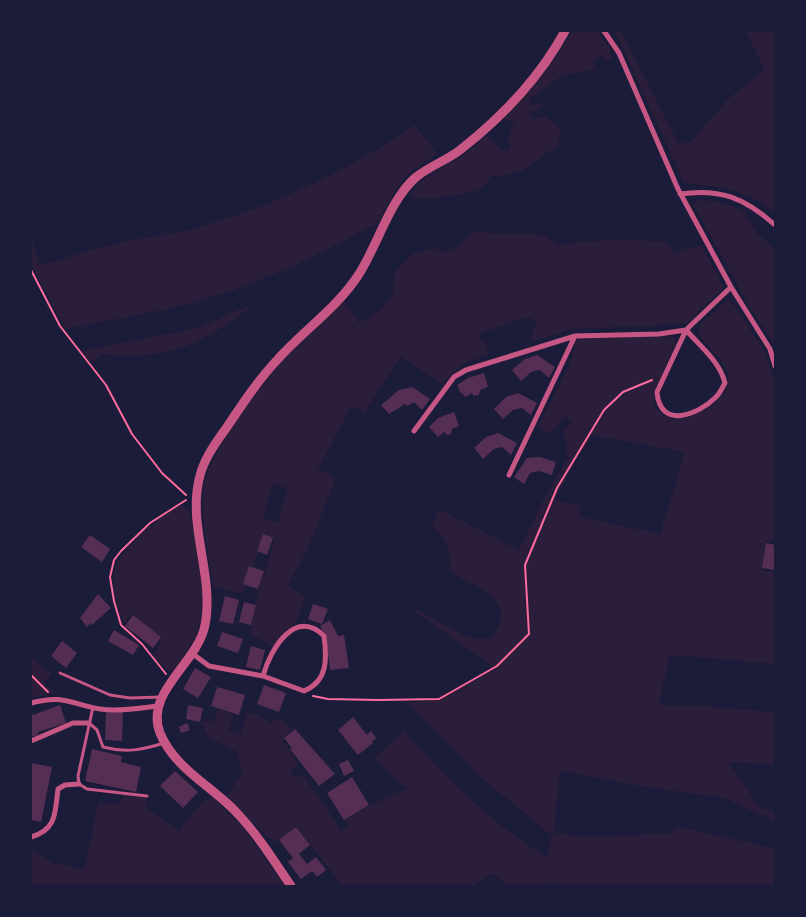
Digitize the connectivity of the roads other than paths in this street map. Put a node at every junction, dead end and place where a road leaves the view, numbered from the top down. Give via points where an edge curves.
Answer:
1 (565, 31) edge
2 (604, 31) edge
3 (680, 194) junction
4 (775, 225) edge
5 (731, 287) junction
6 (686, 330) junction
7 (575, 336) junction
8 (775, 366) edge
9 (414, 431) dead end
10 (509, 475) dead end
11 (193, 654) junction
12 (60, 673) dead end
13 (264, 676) junction
14 (162, 697) junction
15 (31, 703) edge
16 (158, 706) junction
17 (93, 707) junction
18 (89, 723) junction
19 (31, 741) edge
20 (165, 743) junction
21 (79, 784) junction
22 (147, 796) dead end
23 (31, 837) edge
24 (291, 886) edge

1 - 11 street via 531,81 506,107 458,151 426,170 406,189 358,276 278,359 212,450 199,476 197,496 208,605 205,628
2 - 3 street via 619,53
3 - 4 street via 698,192 728,196 757,209
3 - 5 street
5 - 6 street
5 - 8 street via 770,349
6 - 6 street via 718,366 725,384 717,397 701,408 689,415 674,417 658,403 657,392
6 - 7 street via 659,334
7 - 9 street via 466,370 454,377
7 - 10 street
11 - 13 street via 209,666
11 - 14 street
12 - 14 lane via 110,695
13 - 13 street via 304,691 314,687 320,680 326,655 324,636 309,625 294,628 268,660
14 - 16 street
15 - 17 street via 56,698
16 - 17 street via 116,710
16 - 20 street via 157,720
17 - 18 lane
18 - 19 street via 73,723
18 - 20 lane via 97,730 103,747 110,749 129,752
18 - 21 lane
20 - 24 street via 180,762 236,812
21 - 22 lane via 87,789
21 - 23 street via 58,789 52,825 47,831

